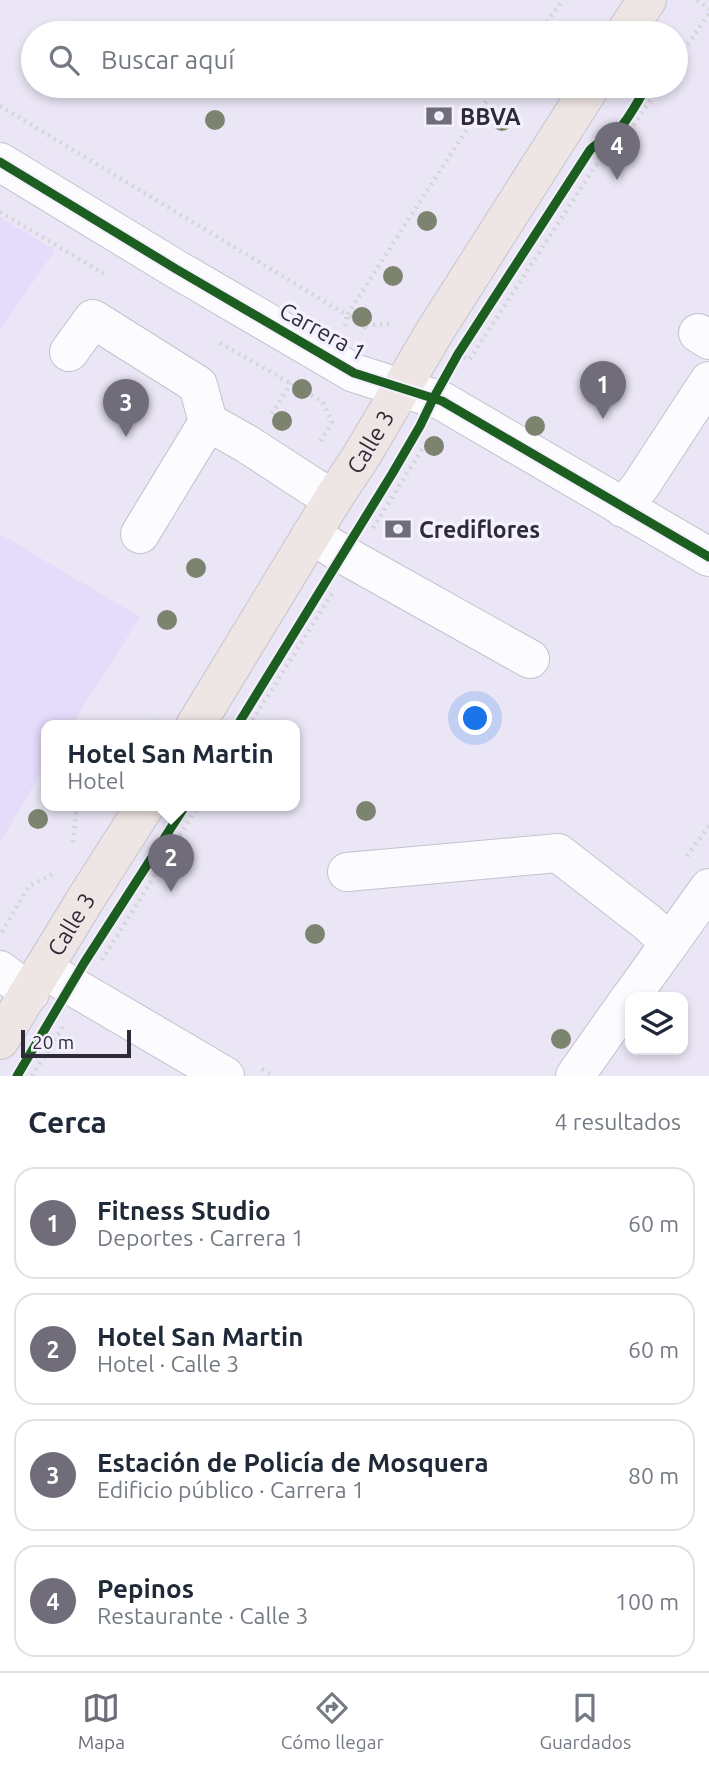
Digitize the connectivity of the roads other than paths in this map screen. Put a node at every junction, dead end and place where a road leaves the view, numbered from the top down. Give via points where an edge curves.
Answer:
1 (647, 0) edge
2 (633, 21) edge
3 (583, 98) edge
4 (0, 162) edge
5 (69, 352) dead end
6 (709, 381) edge
7 (417, 393) junction
8 (208, 422) junction
9 (333, 499) junction
10 (623, 508) junction
11 (140, 534) dead end
12 (311, 535) junction
13 (704, 545) edge
14 (530, 659) dead end
15 (199, 720) edge
16 (142, 811) edge
17 (347, 872) dead end
18 (709, 888) edge
19 (670, 943) junction
20 (0, 970) edge
21 (36, 981) junction
22 (635, 992) edge
23 (625, 1006) edge
24 (0, 1040) edge
25 (238, 1069) edge
26 (575, 1076) edge

1 - 2 main road
3 - 7 main road, Calle 3 via 435,331
4 - 7 street, Carrera 1 via 343,367
5 - 8 street via 93,319 198,385
6 - 10 street
7 - 9 main road, Calle 3 via 362,455
7 - 10 street, Carrera 1 via 442,401
8 - 9 street
8 - 11 street
9 - 12 main road, Calle 3
10 - 13 street, Carrera 1
12 - 14 street
12 - 15 main road, Calle 3
16 - 21 main road, Calle 3
17 - 19 street via 558,853
18 - 19 street
19 - 22 street
20 - 21 street
21 - 24 main road, Calle 3
21 - 25 street
23 - 26 street

